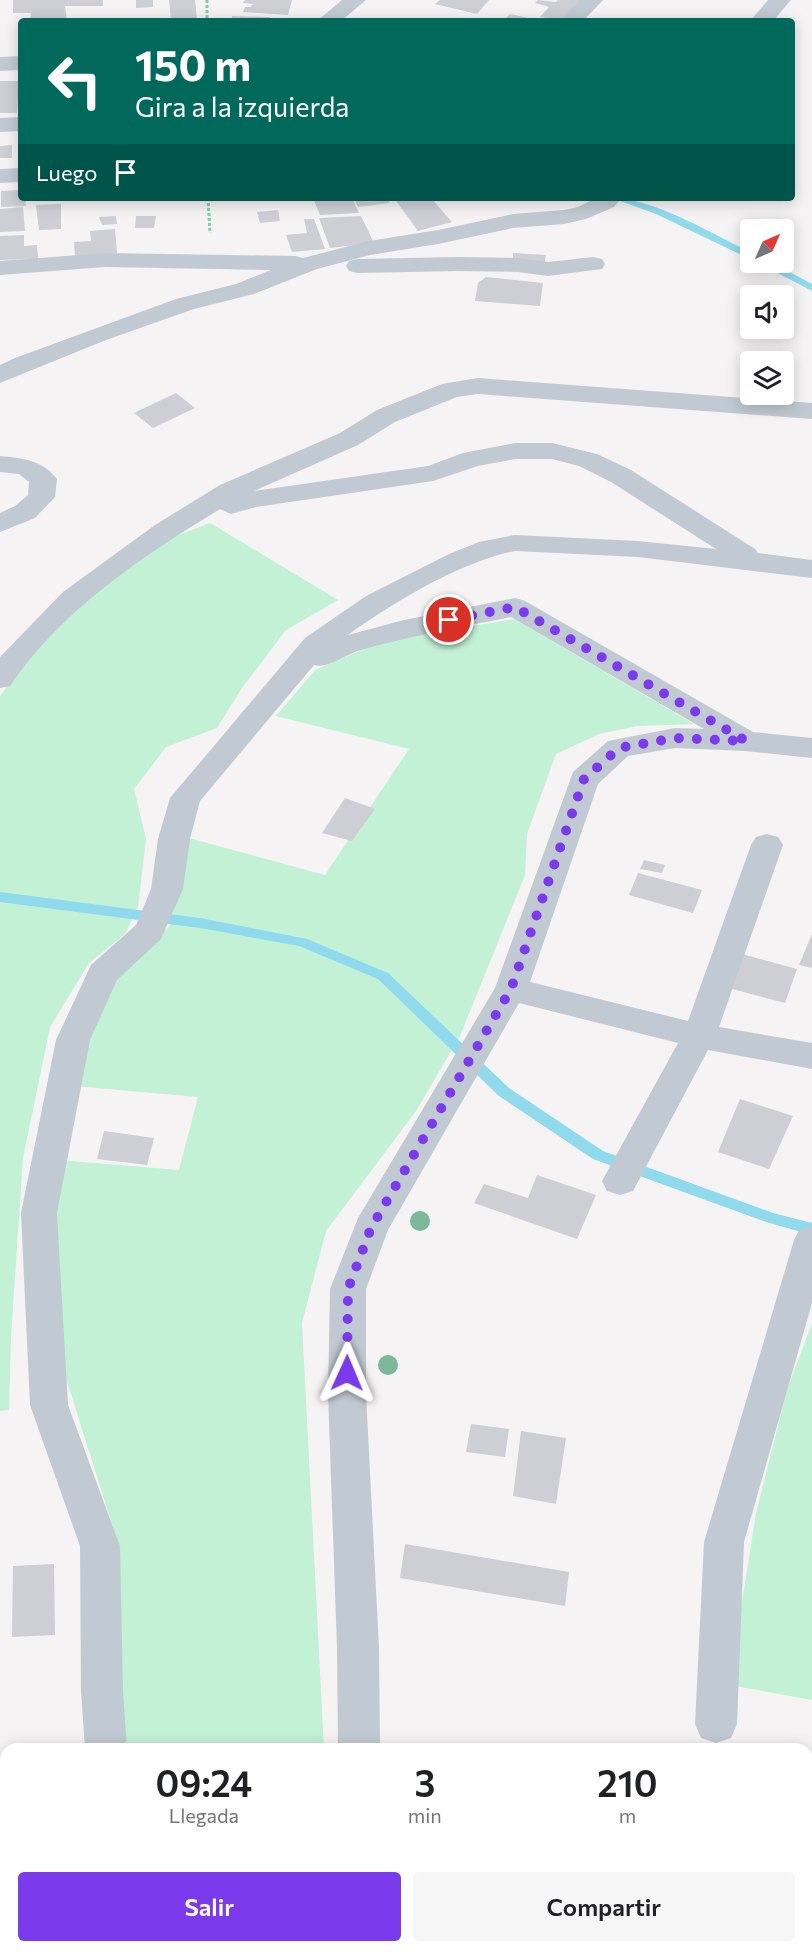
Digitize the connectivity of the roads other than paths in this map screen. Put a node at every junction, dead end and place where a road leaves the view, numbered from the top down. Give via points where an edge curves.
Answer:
1 (355, 0) edge
2 (592, 0) edge
3 (780, 0) edge
4 (332, 18) edge
5 (574, 18) edge
6 (764, 18) edge
7 (18, 63) edge
8 (0, 64) edge
9 (0, 124) edge
10 (18, 124) edge
11 (18, 175) edge
12 (0, 176) edge
13 (544, 201) edge
14 (607, 201) edge
15 (513, 221) junction
16 (238, 261) junction
17 (308, 264) junction
18 (593, 264) dead end
19 (0, 268) edge
20 (245, 289) junction
21 (0, 375) edge
22 (812, 411) edge
23 (0, 464) edge
24 (0, 524) edge
25 (165, 531) junction
26 (753, 561) junction
27 (812, 569) edge
28 (286, 677) junction
29 (0, 679) edge
30 (746, 741) junction
31 (812, 748) edge
32 (767, 845) dead end
33 (511, 989) junction
34 (699, 1036) junction
35 (812, 1056) edge
36 (620, 1181) dead end
37 (812, 1240) edge
38 (716, 1724) dead end
39 (106, 1743) edge
40 (359, 1743) edge

1 - 4 street
2 - 5 street
3 - 6 street
7 - 8 street
9 - 10 street
11 - 12 street
13 - 15 street
14 - 15 street via 575,214
15 - 17 street via 369,248
16 - 17 street
16 - 19 street via 105,260
16 - 20 street via 252,269 255,276
17 - 18 street via 518,265 548,269
17 - 20 street
20 - 21 street via 185,303
22 - 25 street via 478,386 451,390 386,416 349,439 230,491
23 - 24 street via 26,467 43,479 41,497 25,512
25 - 26 street via 252,499 432,473 472,459 515,451 552,451 588,460 621,476
25 - 29 street via 73,598 16,656
26 - 27 street
26 - 28 street via 627,548 515,543 489,548 376,602 315,644
28 - 30 street via 336,647 515,607
28 - 39 street via 185,798 167,889 150,931 103,973 73,1040 39,1212 49,1405 100,1546
30 - 31 street
30 - 33 street via 675,738 619,748 584,779
32 - 34 street
33 - 34 street
33 - 40 street via 371,1228 348,1289 347,1394
34 - 35 street
34 - 36 street
37 - 38 street via 724,1542

